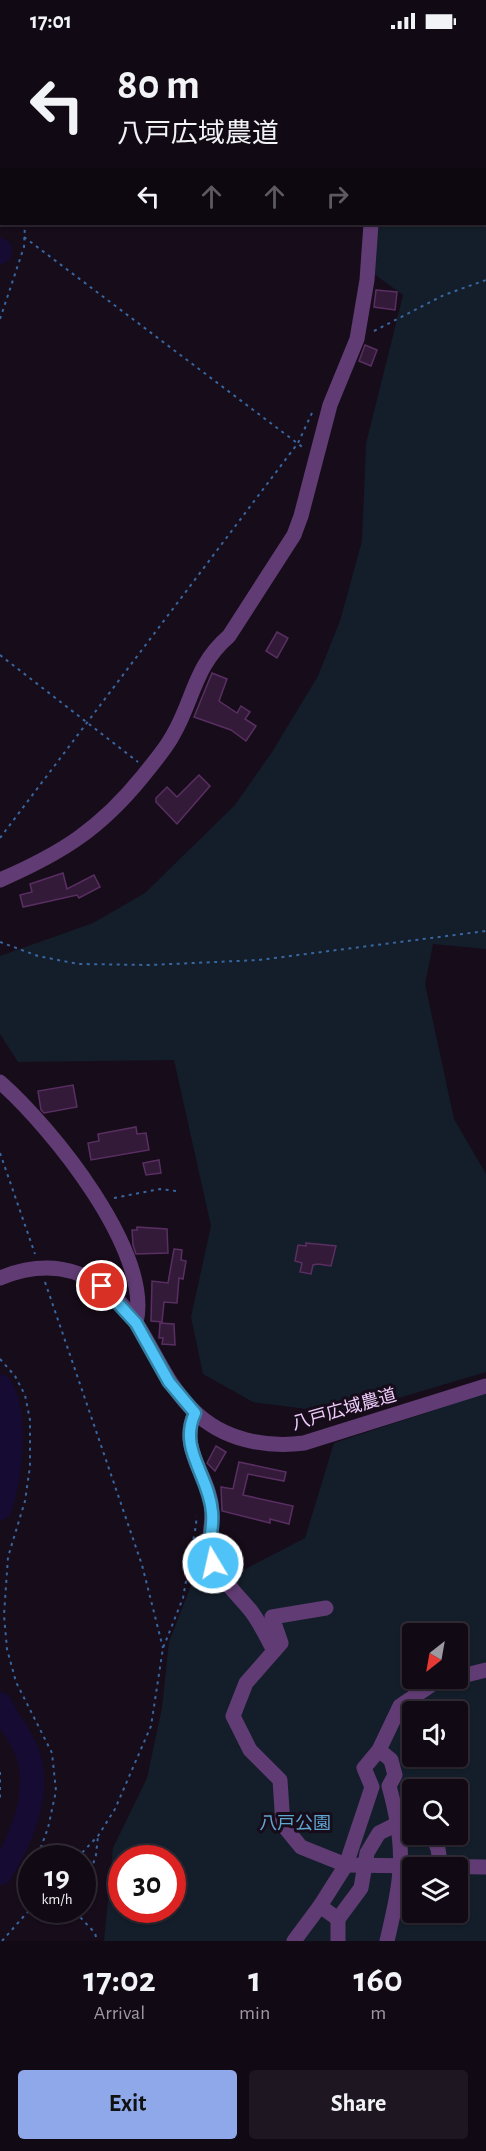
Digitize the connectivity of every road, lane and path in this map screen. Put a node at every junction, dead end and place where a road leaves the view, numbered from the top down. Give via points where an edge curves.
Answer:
1 (25, 225) edge
2 (370, 225) edge
3 (24, 237) junction
4 (486, 280) edge
5 (0, 319) edge
6 (357, 339) junction
7 (312, 412) dead end
8 (298, 443) junction
9 (317, 458) junction
10 (0, 655) edge
11 (88, 723) junction
12 (148, 770) junction
13 (0, 838) edge
14 (0, 880) edge
15 (486, 931) edge
16 (0, 942) edge
17 (0, 1082) edge
18 (0, 1153) edge
19 (176, 1191) dead end
20 (99, 1202) junction
21 (40, 1267) junction
22 (0, 1278) edge
23 (136, 1323) junction
24 (0, 1359) edge
25 (486, 1386) edge
26 (195, 1413) junction
27 (197, 1515) dead end
28 (326, 1608) dead end
29 (163, 1647) junction
30 (274, 1651) junction
31 (486, 1670) edge
32 (468, 1674) edge
33 (425, 1689) edge
34 (379, 1750) junction
35 (0, 1772) edge
36 (389, 1786) junction
37 (372, 1787) junction
38 (0, 1799) edge
39 (402, 1816) edge
40 (402, 1826) edge
41 (98, 1836) junction
42 (41, 1845) edge
43 (89, 1845) edge
44 (96, 1855) edge
45 (346, 1865) junction
46 (363, 1865) junction
47 (402, 1866) joint
48 (468, 1867) edge
49 (486, 1867) edge
50 (320, 1906) junction
51 (338, 1919) junction
52 (18, 1922) edge
53 (86, 1923) edge
54 (300, 1939) edge
55 (332, 1939) edge
56 (2, 1941) edge
57 (97, 1941) edge
58 (387, 1941) edge

1 - 3 path
2 - 6 street via 367,280
3 - 5 path
3 - 8 path
4 - 6 path via 444,295
6 - 9 street via 330,405
7 - 8 path
8 - 9 path
8 - 11 path
9 - 12 street via 294,535 229,636 201,667 174,735
10 - 11 path
11 - 12 path
11 - 13 path
12 - 14 street via 98,826 54,855
15 - 16 path via 259,960 150,965 78,964 38,956
17 - 20 street via 33,1112 80,1170
18 - 21 path
19 - 20 path via 160,1189
20 - 23 street via 129,1263 140,1307
21 - 22 street, 八戸広域農道 via 21,1269
21 - 23 street, 八戸広域農道 via 82,1274 102,1286
21 - 29 path via 142,1565
23 - 26 street, 八戸広域農道 via 169,1382
24 - 42 path via 25,1395 30,1420 30,1466 25,1501 8,1557 4,1616 16,1683 52,1753 56,1791
25 - 26 street, 八戸広域農道 via 304,1443 281,1446 233,1435
26 - 30 street via 188,1427 190,1446 209,1489 209,1547 213,1563 263,1628
27 - 29 path via 186,1587
28 - 30 street via 272,1617 281,1643
29 - 41 path via 151,1726 115,1809
30 - 45 street via 246,1683 234,1716 250,1750 280,1780 283,1825 301,1847
31 - 32 street
33 - 34 street via 400,1706
34 - 36 street via 391,1760 395,1775
34 - 37 street via 364,1768
35 - 38 path
36 - 37 street
36 - 39 street
37 - 45 street
40 - 46 street via 379,1833
41 - 43 path
41 - 44 path
45 - 46 street
45 - 50 street
46 - 47 street
46 - 51 street via 361,1888
47 - 58 street
48 - 49 street
50 - 51 street
50 - 54 street
51 - 55 street
52 - 56 path
53 - 57 path

